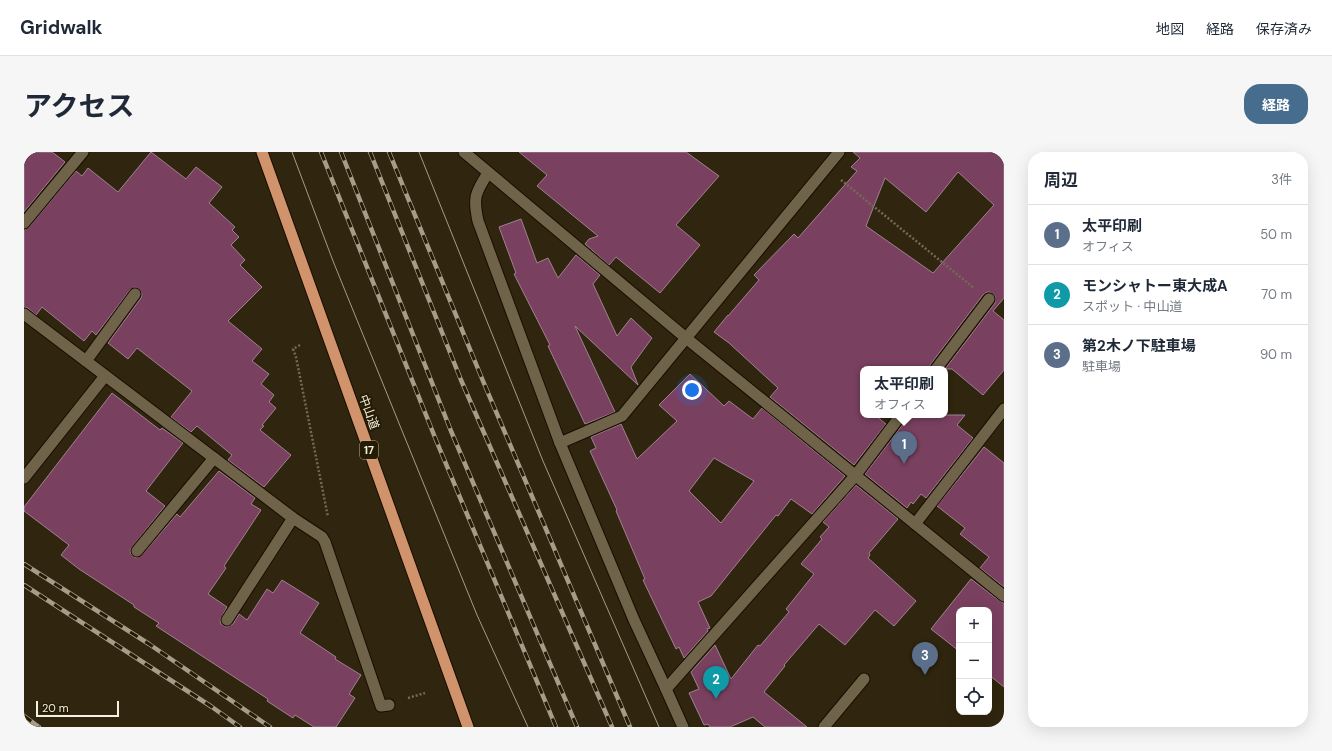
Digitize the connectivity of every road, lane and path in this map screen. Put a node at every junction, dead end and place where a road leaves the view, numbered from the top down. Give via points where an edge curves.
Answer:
1 (83, 152) edge
2 (262, 152) edge
3 (464, 152) edge
4 (839, 152) edge
5 (826, 168) junction
6 (488, 173) junction
7 (24, 223) edge
8 (135, 294) dead end
9 (989, 299) joint
10 (24, 314) edge
11 (686, 338) junction
12 (300, 345) dead end
13 (86, 361) junction
14 (938, 366) edge
15 (105, 376) junction
16 (1004, 409) edge
17 (899, 418) edge
18 (560, 443) junction
19 (214, 458) junction
20 (855, 476) junction
21 (24, 478) edge
22 (326, 510) dead end
23 (293, 518) junction
24 (915, 524) junction
25 (137, 551) dead end
26 (1004, 596) edge
27 (227, 620) dead end
28 (864, 679) dead end
29 (666, 689) junction
30 (388, 705) dead end
31 (468, 727) edge
32 (683, 727) edge
33 (824, 727) edge

1 - 7 street
2 - 31 highway, 中山道 / 17
3 - 6 street
4 - 5 street
5 - 9 path
5 - 11 street
6 - 11 street
6 - 18 street via 475,198 478,221
8 - 13 street
9 - 14 street
10 - 13 street
11 - 18 street via 622,416
11 - 20 street
12 - 22 path via 293,349
13 - 15 street
15 - 19 street
15 - 21 street
16 - 24 street
17 - 20 street
18 - 29 street via 634,620
19 - 23 street
19 - 25 street
20 - 24 street
20 - 29 street
23 - 27 street
23 - 30 street via 326,542 380,706
24 - 26 street
28 - 33 street
29 - 32 street

